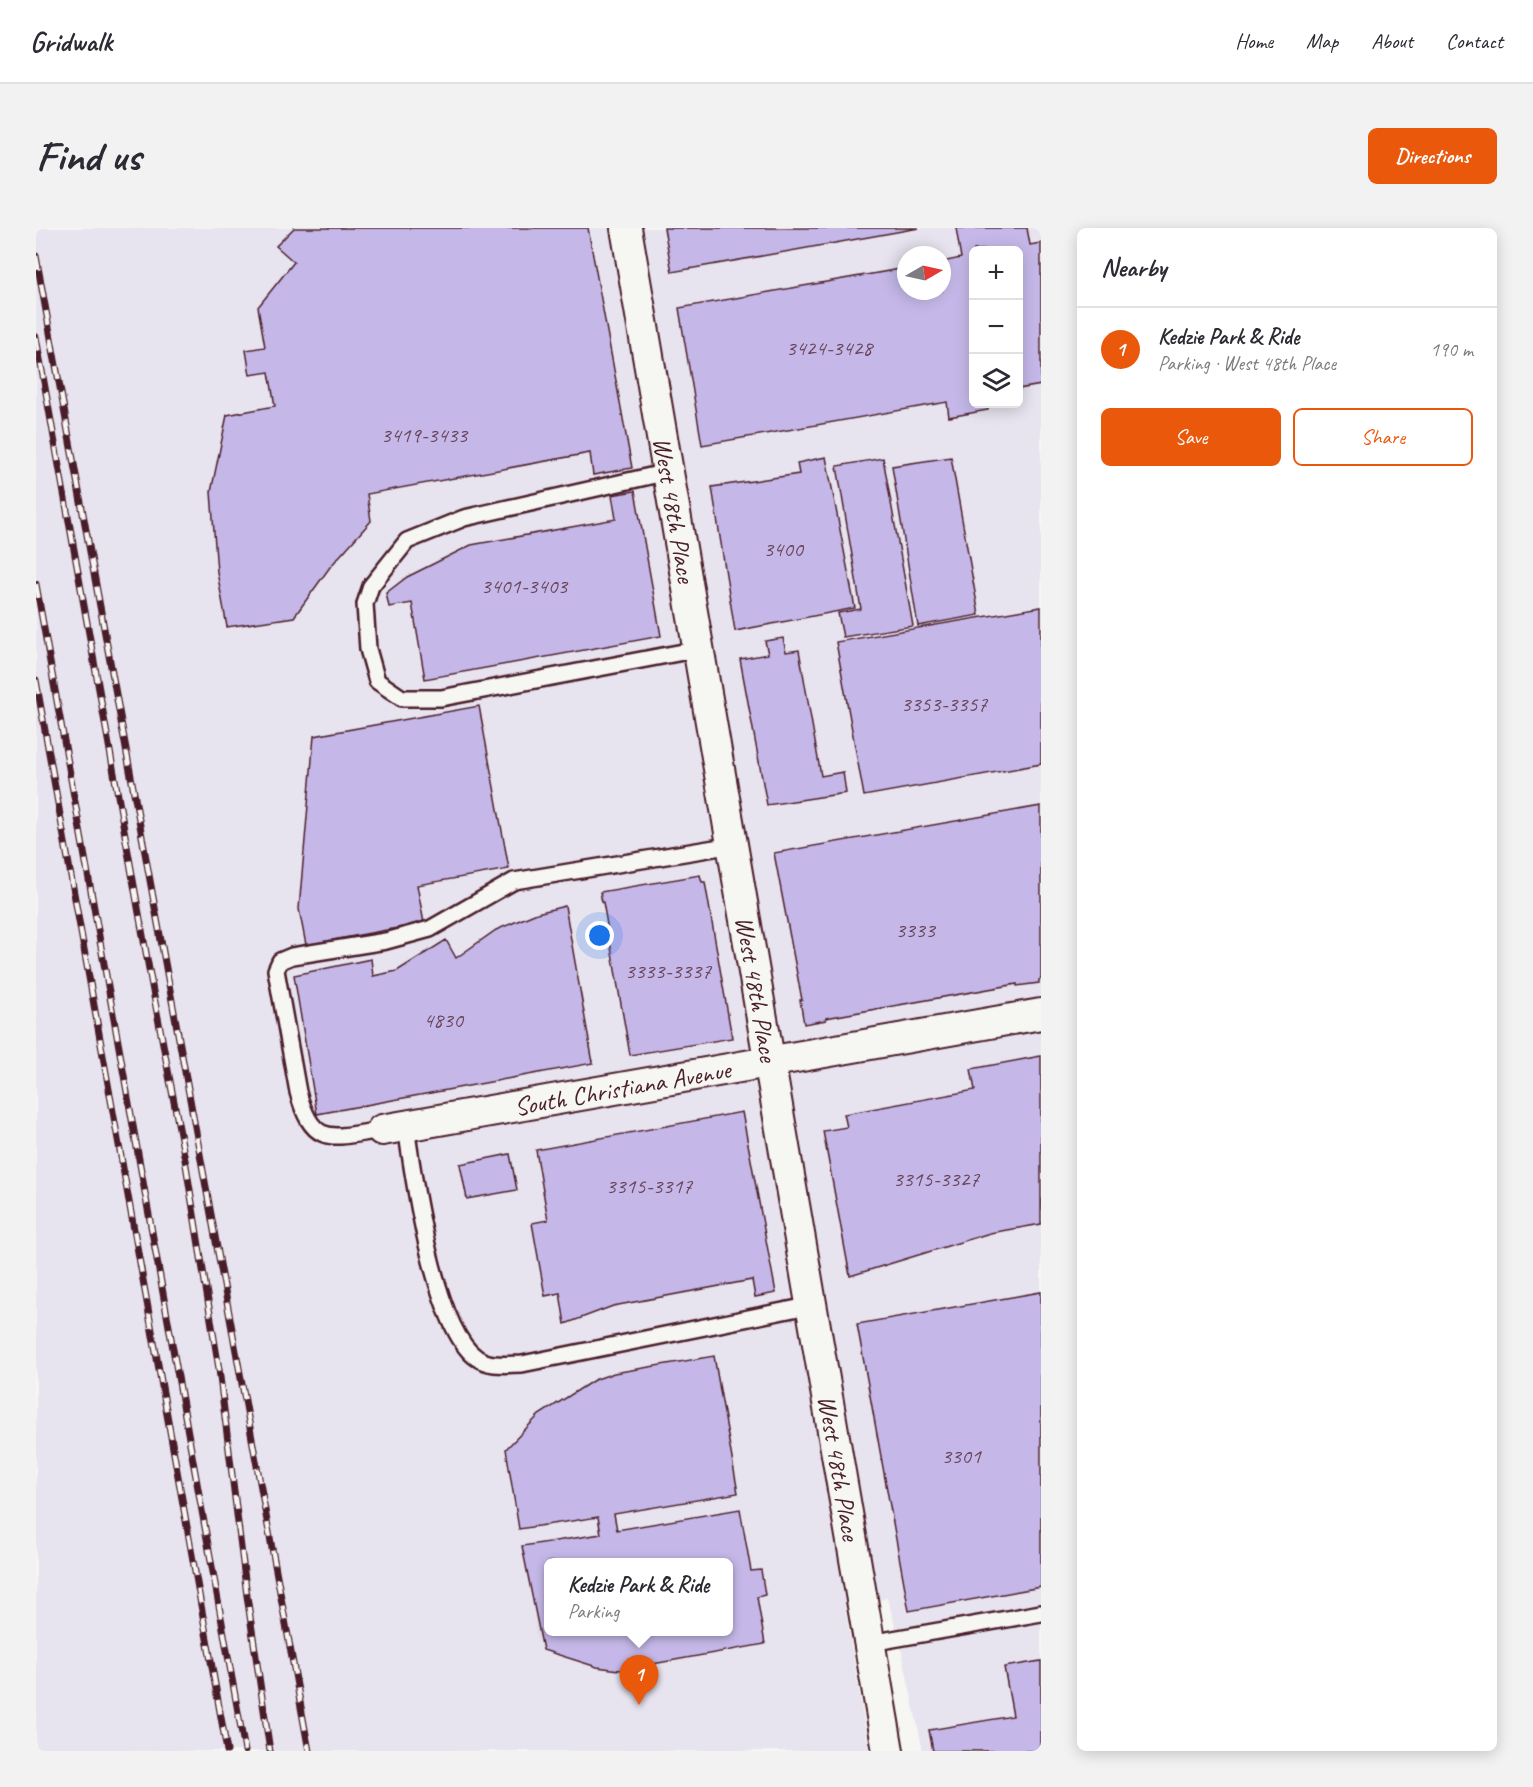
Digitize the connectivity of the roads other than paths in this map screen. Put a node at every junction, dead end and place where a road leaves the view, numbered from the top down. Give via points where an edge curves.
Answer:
1 (626, 228) edge
2 (668, 472) junction
3 (699, 649) junction
4 (733, 845) junction
5 (1041, 1014) edge
6 (771, 1062) junction
7 (394, 1128) junction
8 (813, 1305) junction
9 (1041, 1613) edge
10 (870, 1643) junction
11 (888, 1751) edge

1 - 2 street, West 48th Place
2 - 3 street, West 48th Place
2 - 3 lane via 464,518 407,541 371,586 365,604 368,649 377,681 402,698 441,698
3 - 4 street, West 48th Place
4 - 6 street, West 48th Place
4 - 7 lane via 514,881 430,929 280,961 276,970 298,1092 310,1125 320,1134 337,1136
5 - 6 street, South Christiana Avenue
6 - 7 street, South Christiana Avenue
6 - 8 street, West 48th Place
7 - 8 lane via 444,1308 463,1344 485,1363 522,1364
8 - 10 street, West 48th Place
9 - 10 lane
10 - 11 street, West 48th Place

